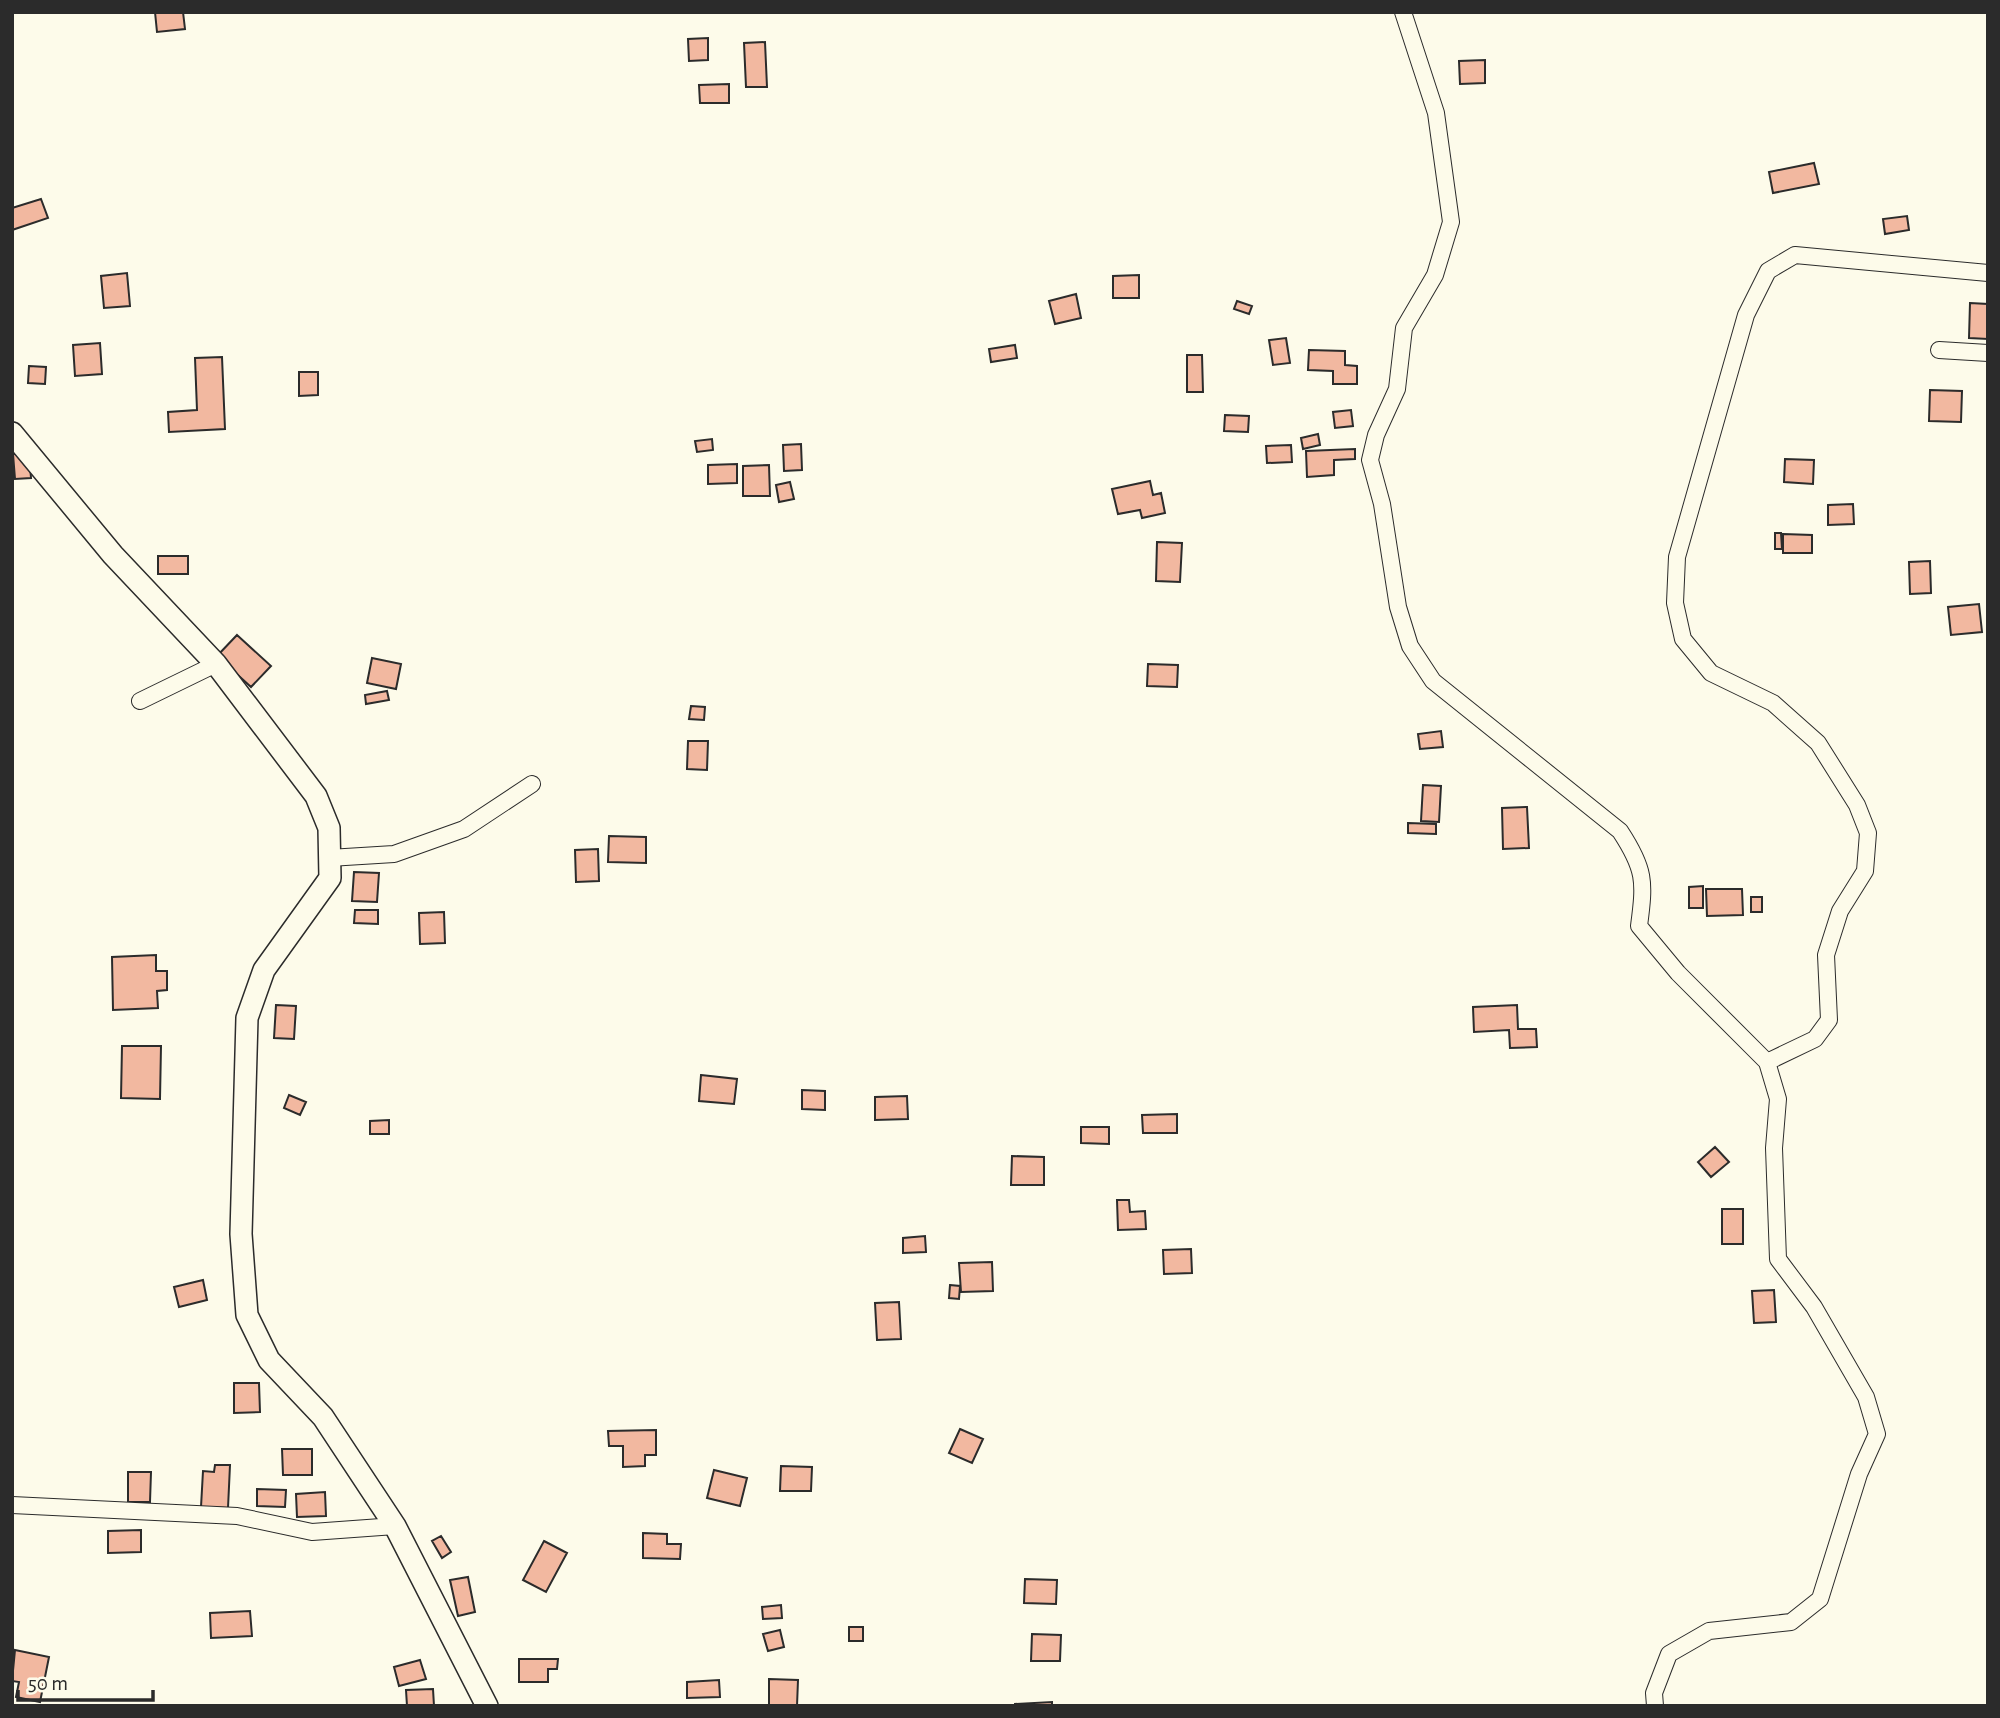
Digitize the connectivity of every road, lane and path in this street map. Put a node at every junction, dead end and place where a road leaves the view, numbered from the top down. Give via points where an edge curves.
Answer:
1 (1403, 12) edge
2 (1988, 273) edge
3 (1940, 350) dead end
4 (1988, 353) edge
5 (12, 433) edge
6 (216, 664) junction
7 (140, 701) dead end
8 (532, 784) dead end
9 (329, 858) junction
10 (1767, 1062) junction
11 (12, 1505) edge
12 (395, 1526) junction
13 (487, 1706) edge
14 (1655, 1706) edge

1 - 10 street via 1436,113 1451,222 1435,275 1404,328 1397,389 1370,460 1382,504 1398,607 1410,646 1433,681 1620,831 1639,860 1643,895 1639,926 1678,973
2 - 10 street via 1795,254 1768,271 1746,315 1677,557 1675,603 1683,639 1711,673 1773,703 1818,743 1857,805 1868,833 1865,871 1840,911 1826,955 1829,1020 1815,1039
3 - 4 street
5 - 6 street via 113,555
6 - 7 street
6 - 9 street via 316,796 329,828
8 - 9 street via 464,829 394,854
9 - 12 street via 330,878 264,970 247,1018 241,1234 247,1315 269,1360 323,1417
10 - 14 street via 1778,1100 1774,1208 1778,1259 1814,1307 1866,1396 1877,1434 1858,1474 1820,1599 1791,1622 1709,1631 1669,1654 1654,1693
11 - 12 street via 237,1517 312,1532
12 - 13 street

